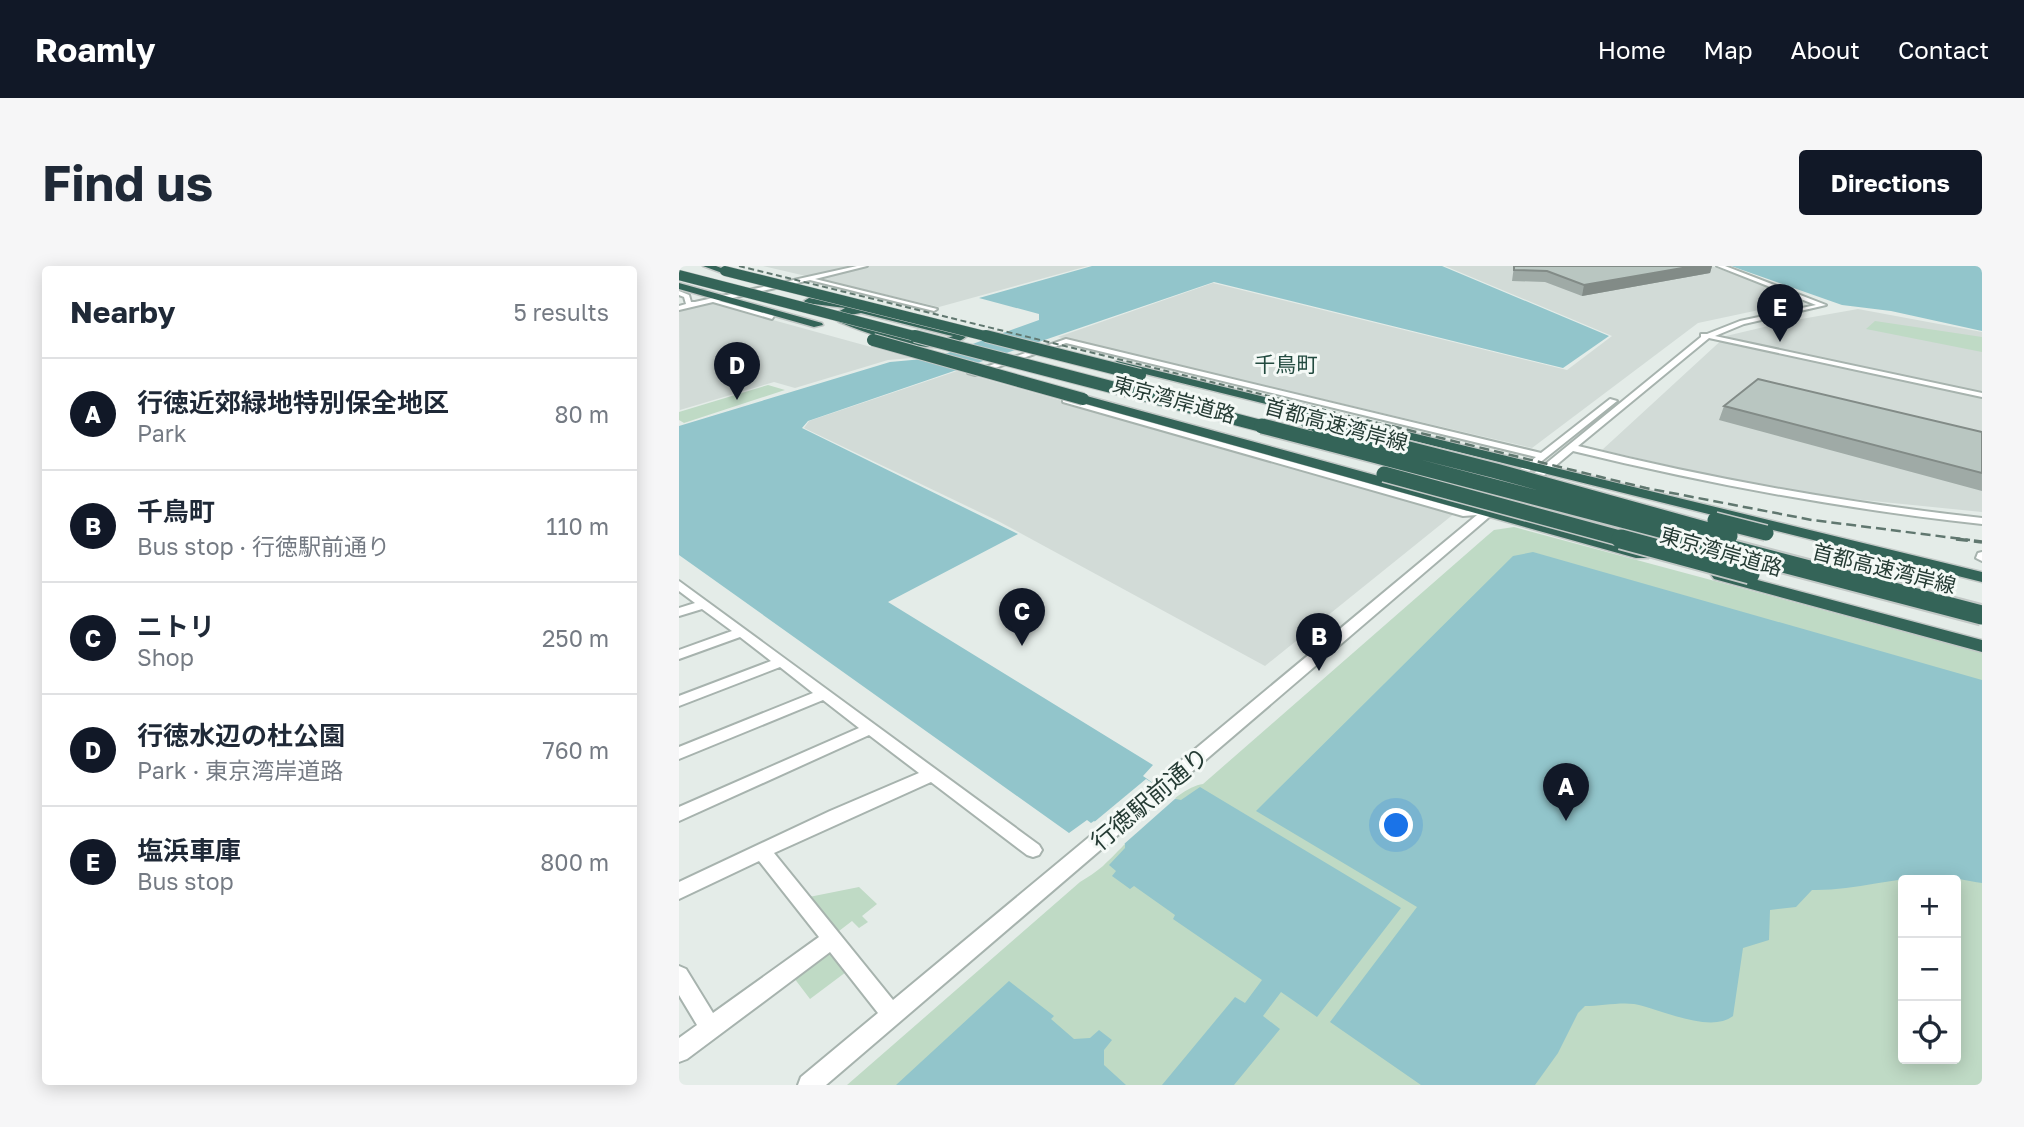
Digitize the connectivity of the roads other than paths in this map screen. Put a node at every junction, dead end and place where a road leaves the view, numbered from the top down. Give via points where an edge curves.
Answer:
1 (707, 266) edge
2 (864, 266) edge
3 (1720, 266) edge
4 (679, 267) edge
5 (723, 268) edge
6 (679, 275) edge
7 (809, 279) junction
8 (790, 283) junction
9 (679, 284) edge
10 (679, 293) edge
11 (723, 298) junction
12 (712, 300) junction
13 (809, 301) junction
14 (694, 304) junction
15 (679, 308) edge
16 (934, 309) dead end
17 (772, 317) dead end
18 (958, 325) junction
19 (1702, 335) junction
20 (884, 342) junction
21 (1682, 350) junction
22 (1019, 356) junction
23 (1062, 356) junction
24 (991, 367) junction
25 (1654, 367) junction
26 (1666, 369) junction
27 (960, 370) dead end
28 (971, 373) junction
29 (1144, 373) junction
30 (1982, 395) edge
31 (1087, 397) junction
32 (1616, 399) junction
33 (1119, 402) junction
34 (1627, 402) junction
35 (1308, 413) junction
36 (1587, 423) junction
37 (1598, 426) junction
38 (1573, 448) junction
39 (1545, 463) junction
40 (1528, 467) junction
41 (1554, 505) junction
42 (1489, 510) junction
43 (1982, 521) edge
44 (1827, 565) junction
45 (1982, 577) edge
46 (679, 586) edge
47 (1982, 586) edge
48 (704, 604) junction
49 (1982, 604) edge
50 (679, 612) edge
51 (1982, 615) edge
52 (742, 632) junction
53 (1982, 635) edge
54 (1982, 646) edge
55 (679, 655) edge
56 (781, 662) junction
57 (824, 694) junction
58 (679, 701) edge
59 (870, 729) junction
60 (679, 753) edge
61 (931, 775) junction
62 (679, 814) edge
63 (1033, 849) dead end
64 (762, 851) junction
65 (679, 891) edge
66 (832, 939) junction
67 (679, 976) edge
68 (892, 1015) junction
69 (710, 1028) junction
70 (679, 1051) edge
71 (809, 1085) edge

1 - 5 highway, 東京湾岸道路
2 - 7 street
3 - 19 street via 1823,305 1728,322
4 - 13 highway, 首都高速湾岸線
5 - 8 highway, 東京湾岸道路
5 - 23 highway, 東京湾岸道路, bridge
6 - 41 highway, 首都高速湾岸線, bridge
7 - 8 street
7 - 16 street
8 - 11 street
8 - 18 highway, 東京湾岸道路, bridge
9 - 11 highway, 東京湾岸道路
9 - 24 highway, 東京湾岸道路, bridge
10 - 14 street
11 - 12 street
11 - 20 highway, 東京湾岸道路
12 - 14 street
12 - 17 street
13 - 22 highway, 首都高速湾岸線
13 - 22 highway, bridge via 846,304 962,336 939,345 930,345 836,318 852,310 866,311 1003,348
14 - 15 street
18 - 23 highway, bridge
18 - 29 highway, 東京湾岸道路, bridge
19 - 21 street
19 - 30 street
20 - 24 highway, bridge
20 - 31 highway, 東京湾岸道路, bridge
21 - 25 street
21 - 26 street
22 - 44 highway, 首都高速湾岸線, bridge
23 - 29 highway, 東京湾岸道路, bridge
24 - 31 highway, 東京湾岸道路
25 - 26 street
25 - 32 street
26 - 34 street
27 - 28 street
28 - 35 street via 1066,341
28 - 42 street via 1467,514
29 - 35 highway, 東京湾岸道路
29 - 35 highway, 東京湾岸道路 via 1239,404
31 - 33 highway, 東京湾岸道路
31 - 42 highway, 東京湾岸道路
32 - 34 street
32 - 36 street
33 - 41 highway, bridge
33 - 53 highway, 東京湾岸道路, bridge
34 - 37 street
35 - 39 street
35 - 40 highway, 東京湾岸道路
35 - 44 highway, bridge
35 - 47 highway, 東京湾岸道路, bridge
36 - 37 street
36 - 39 street
37 - 38 street
38 - 39 street
38 - 43 street via 1802,498
39 - 40 highway, 東京湾岸道路
39 - 42 street via 1505,503
39 - 45 highway, 東京湾岸道路
40 - 42 street via 1488,499
41 - 51 highway, 首都高速湾岸線, bridge
42 - 54 highway, 東京湾岸道路
42 - 68 street, 行徳駅前通り
44 - 49 highway, 首都高速湾岸線
46 - 48 street
48 - 50 street
48 - 52 street
52 - 55 street
52 - 56 street
56 - 57 street
56 - 58 street
57 - 59 street
57 - 60 street
59 - 61 street
59 - 62 street
61 - 63 street
61 - 64 street
64 - 65 street
64 - 66 street
66 - 68 street
66 - 69 street
67 - 69 street
68 - 71 street, 行徳駅前通り
69 - 70 street

